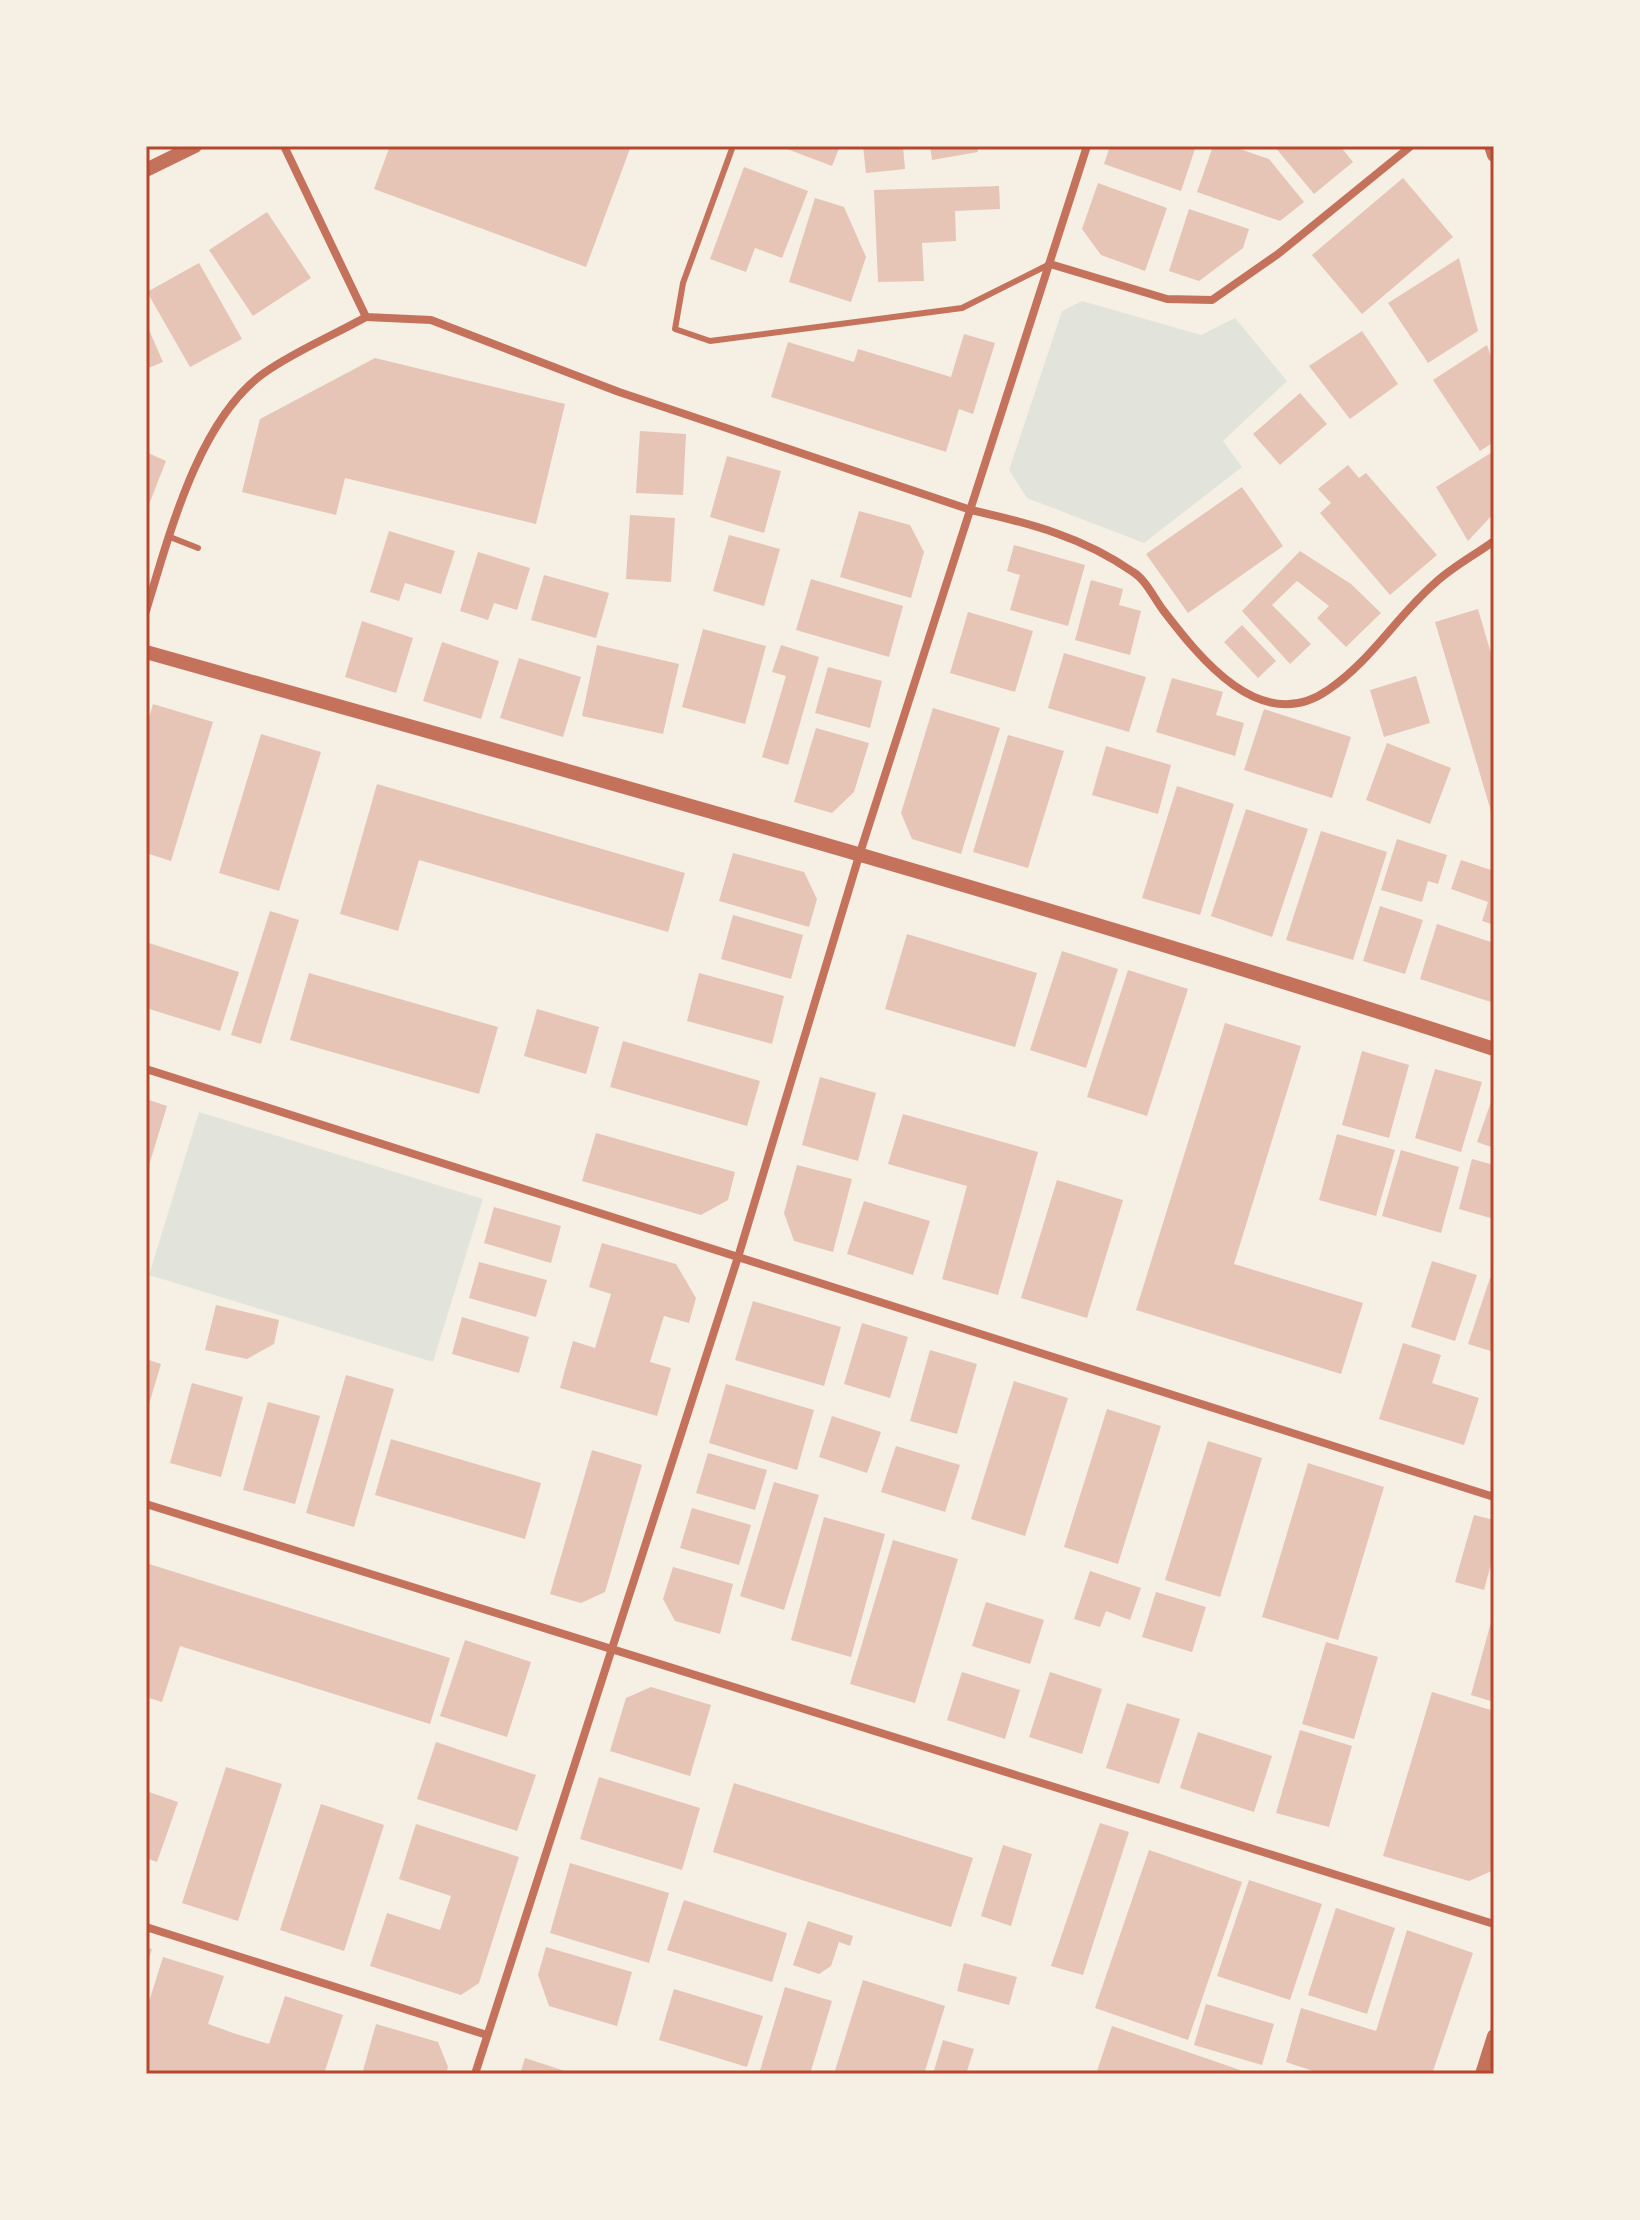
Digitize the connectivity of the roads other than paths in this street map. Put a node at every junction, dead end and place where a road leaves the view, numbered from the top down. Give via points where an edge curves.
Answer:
1 (195, 146) edge
2 (284, 146) edge
3 (733, 146) edge
4 (1087, 146) edge
5 (1411, 146) edge
6 (1491, 146) edge
7 (1494, 155) edge
8 (146, 170) edge
9 (1050, 264) junction
10 (366, 317) junction
11 (971, 510) junction
12 (170, 537) junction
13 (1494, 541) edge
14 (198, 548) dead end
15 (146, 611) edge
16 (146, 652) edge
17 (859, 856) junction
18 (1494, 1049) edge
19 (146, 1069) edge
20 (739, 1254) junction
21 (1494, 1497) edge
22 (146, 1504) edge
23 (612, 1649) junction
24 (1494, 1924) edge
25 (146, 1927) edge
26 (487, 2035) junction
27 (1494, 2036) edge
28 (475, 2074) edge
29 (1482, 2074) edge

1 - 8 street
2 - 10 street
3 - 9 lane via 683,283 675,329 710,341 962,308
4 - 9 street
5 - 9 street via 1278,254 1212,300 1167,299
6 - 7 street
9 - 11 street
10 - 11 street via 431,320 619,392
10 - 12 street via 263,373 236,398 206,444
11 - 13 street via 1088,543 1137,574 1195,651 1232,686 1269,704 1298,703 1326,692 1435,583
11 - 17 street
12 - 14 lane
12 - 15 street
16 - 17 street
17 - 18 street
17 - 20 street
19 - 20 street
20 - 21 street
20 - 23 street
22 - 23 street
23 - 24 street
23 - 26 street
25 - 26 street
26 - 28 street
27 - 29 street

